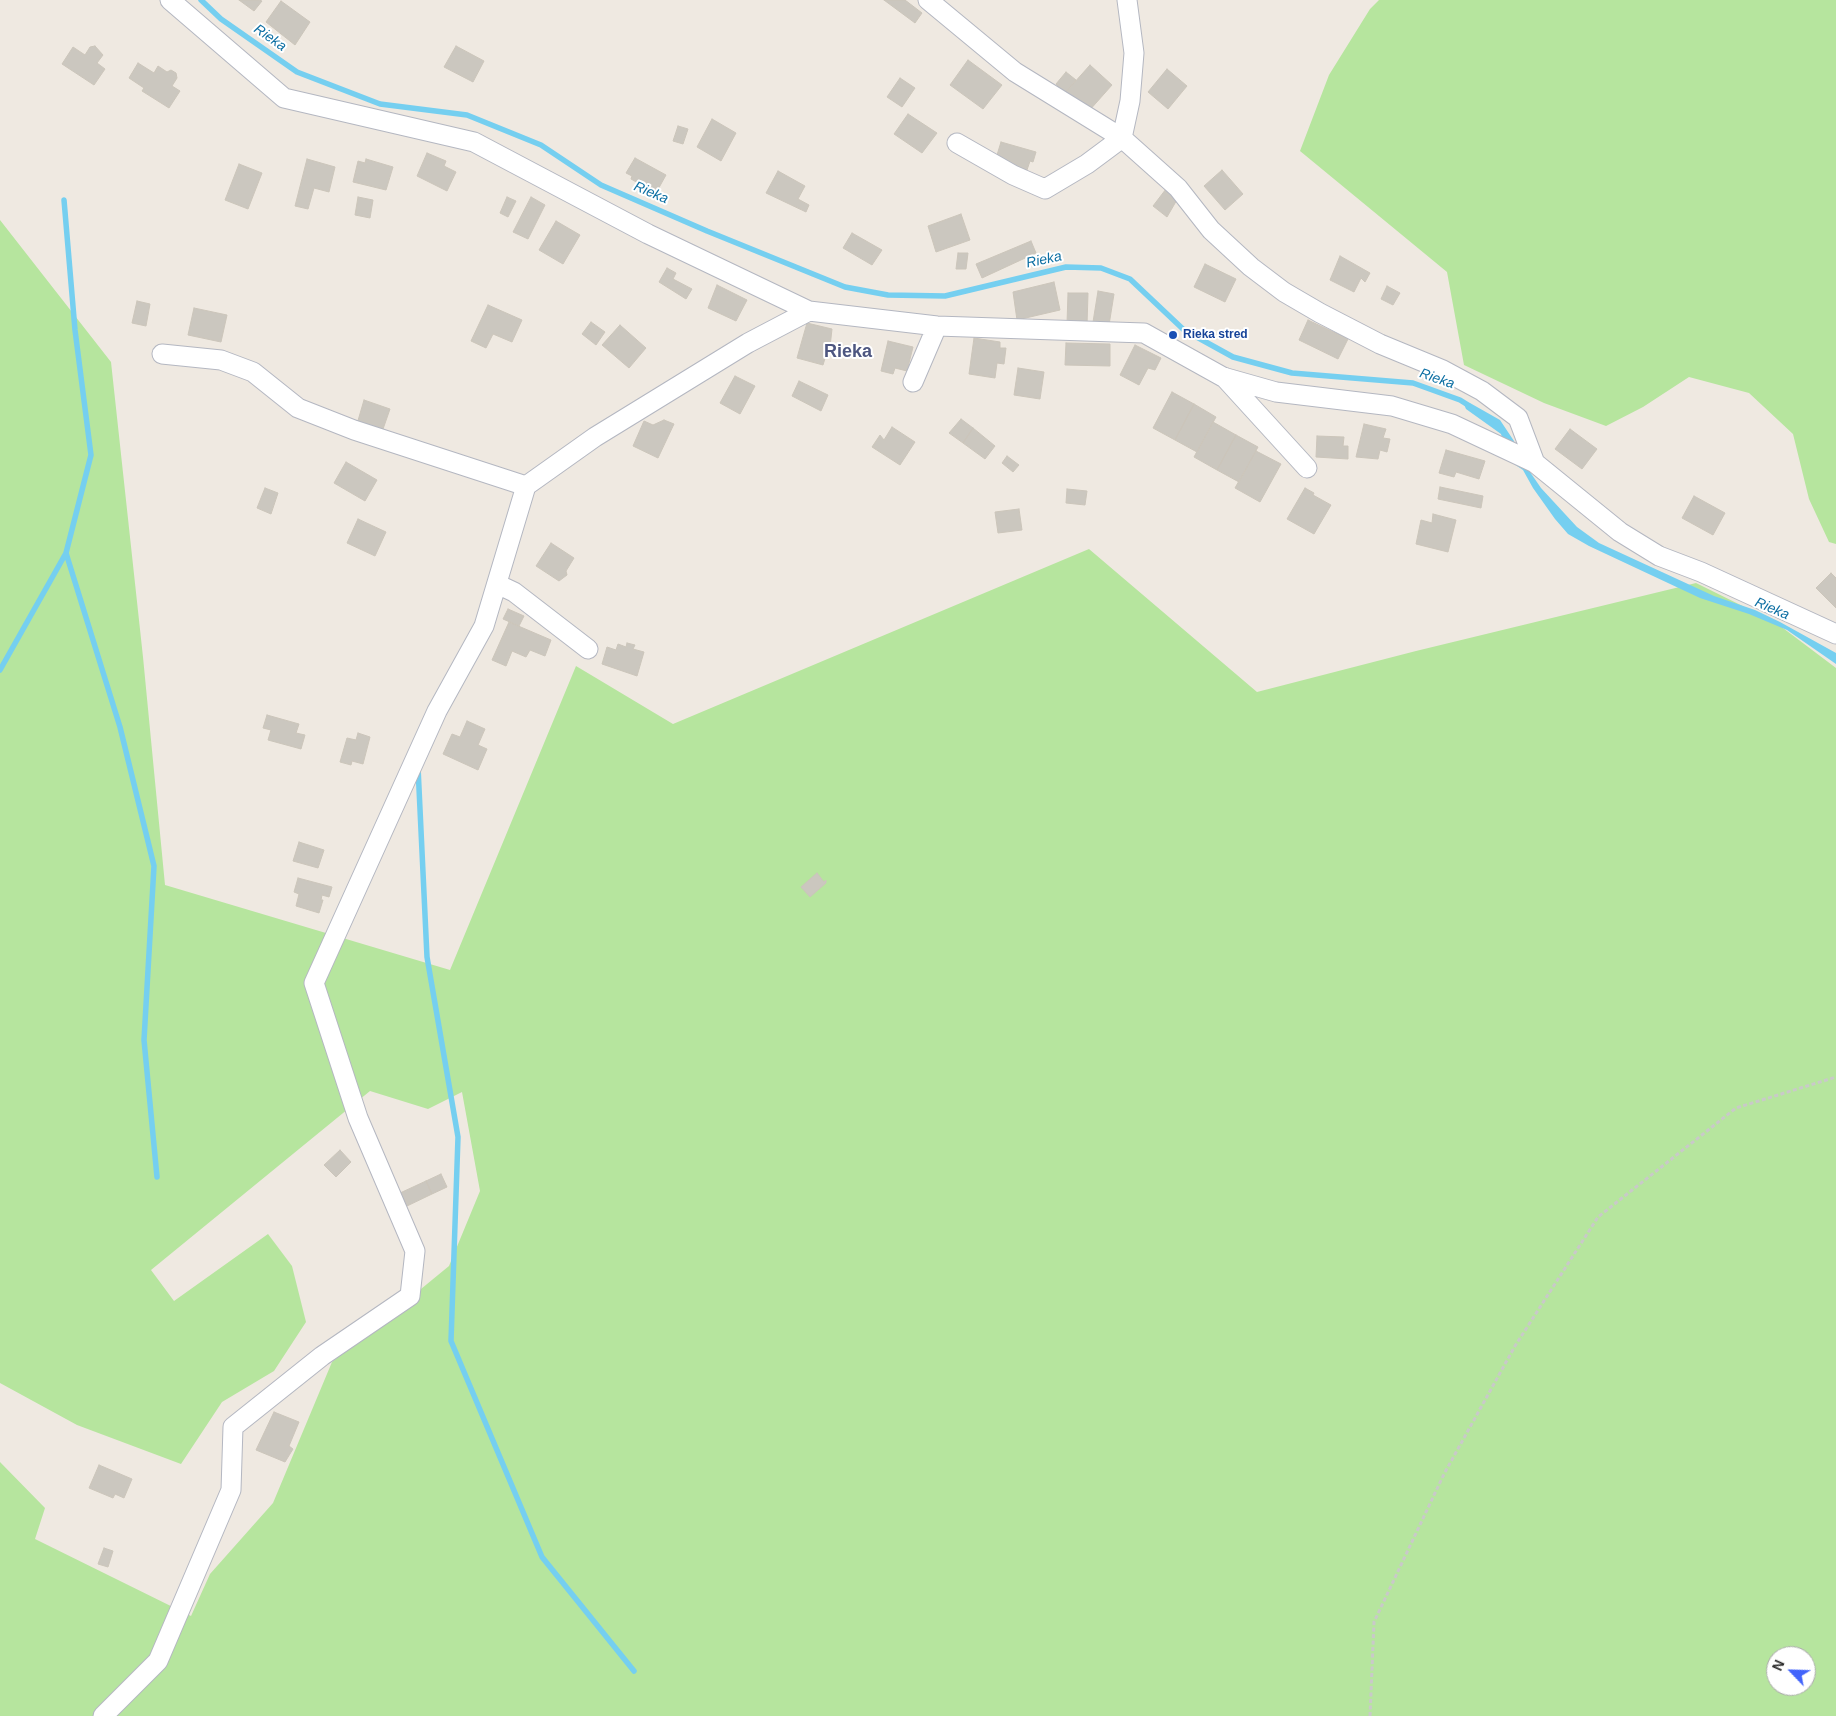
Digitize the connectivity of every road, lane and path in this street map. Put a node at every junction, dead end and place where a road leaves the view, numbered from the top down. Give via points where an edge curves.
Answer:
1 (170, 0) edge
2 (928, 0) edge
3 (1127, 0) edge
4 (1122, 138) junction
5 (957, 143) dead end
6 (809, 311) junction
7 (937, 326) junction
8 (162, 354) dead end
9 (1224, 376) junction
10 (913, 382) dead end
11 (1534, 462) junction
12 (1307, 468) dead end
13 (526, 486) junction
14 (497, 584) junction
15 (1836, 634) edge
16 (588, 649) dead end
17 (1836, 1077) edge
18 (103, 1716) edge
19 (1370, 1716) edge

1 - 6 street via 284,98 474,142 648,234
2 - 4 street via 1014,72
3 - 4 street via 1134,53 1130,101
4 - 5 street via 1088,164 1045,189
4 - 11 street via 1178,188 1211,230 1284,292 1380,344 1482,391 1518,418
6 - 7 street
6 - 13 street via 748,343 595,437
7 - 9 street via 1144,333
7 - 10 street
8 - 13 street via 222,360 253,372 298,408 354,430
9 - 11 street via 1276,392 1392,406 1452,424
9 - 12 street
11 - 15 street via 1620,532 1659,556
13 - 14 street
14 - 16 street via 514,592
14 - 18 street via 484,626 437,711 314,983 358,1118 415,1252 410,1296 322,1356 233,1427 231,1490 158,1661
17 - 19 path via 1736,1108 1598,1217 1515,1346 1444,1474 1374,1622

